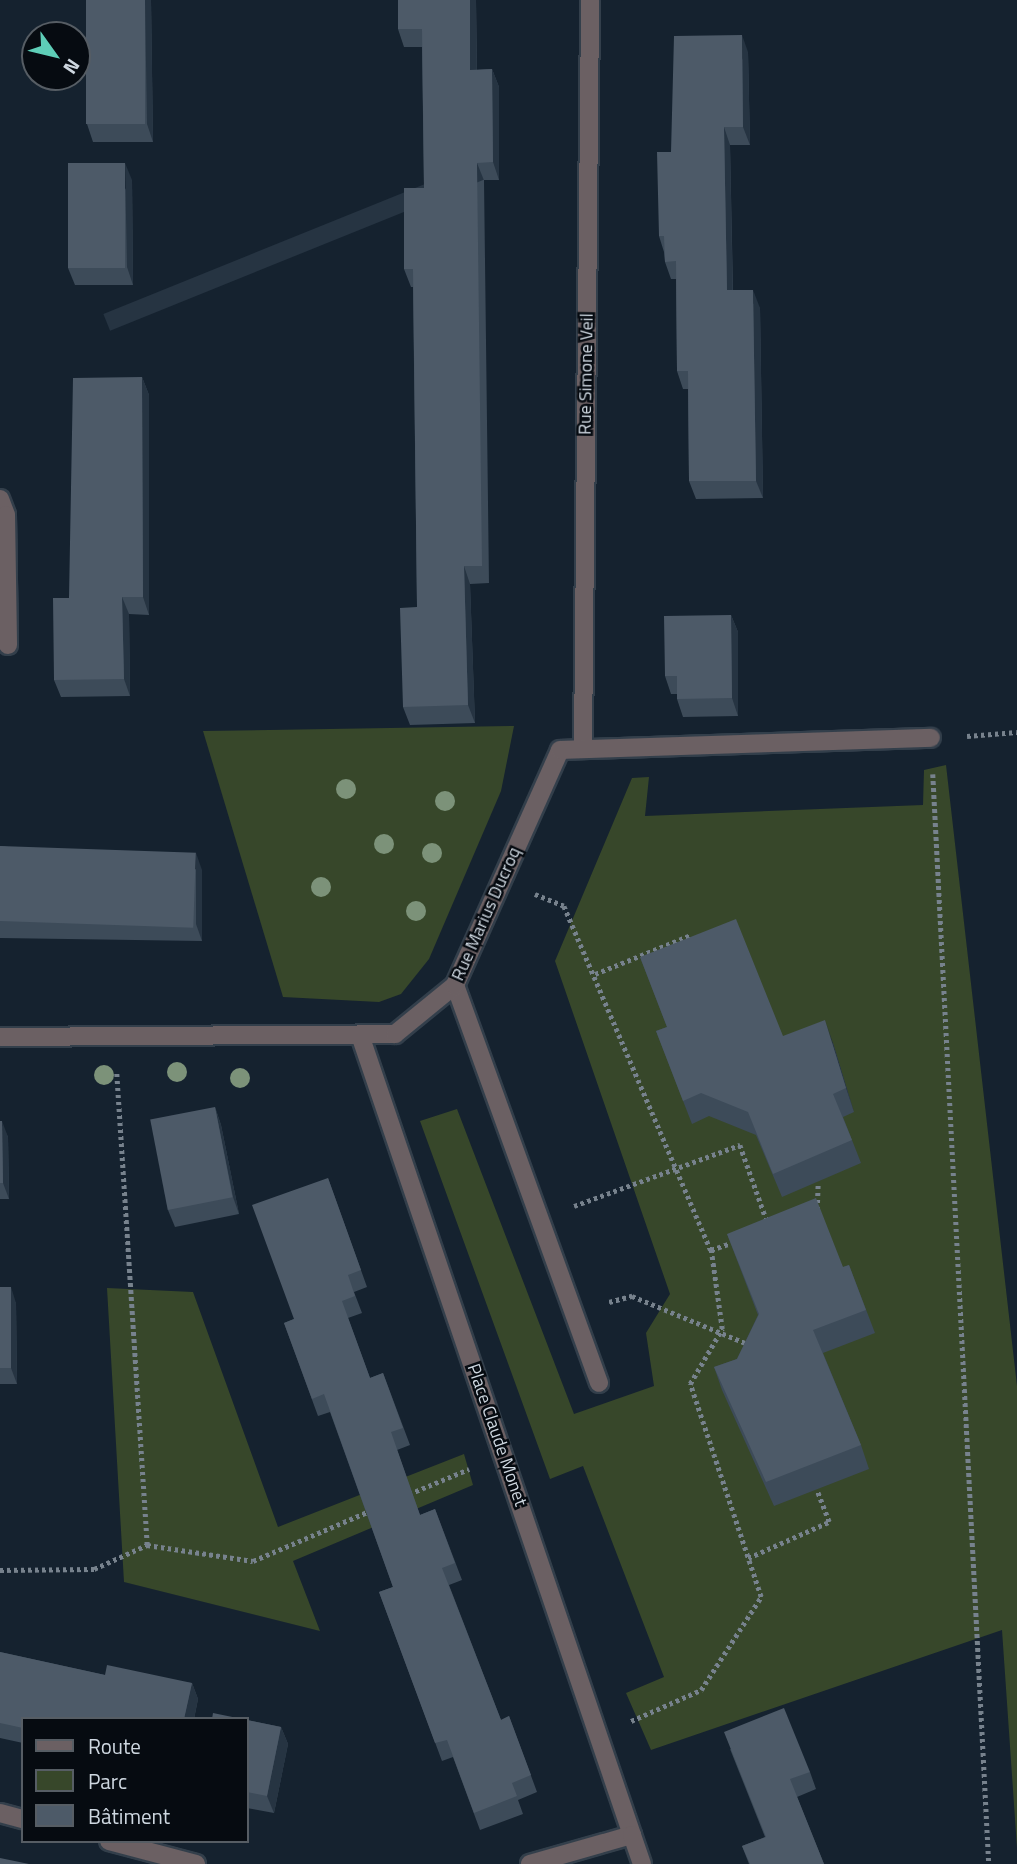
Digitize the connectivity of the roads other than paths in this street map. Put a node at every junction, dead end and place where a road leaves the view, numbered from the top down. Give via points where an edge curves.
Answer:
1 (590, 0) edge
2 (0, 499) edge
3 (8, 645) dead end
4 (931, 738) road end
5 (583, 749) junction
6 (455, 985) junction
7 (360, 1035) junction
8 (0, 1037) edge
9 (599, 1383) dead end
10 (0, 1813) edge
11 (21, 1818) edge
12 (632, 1835) junction
13 (117, 1843) edge
14 (196, 1864) edge
15 (530, 1864) edge
16 (642, 1864) edge

1 - 5 street, Rue Simone Veil
2 - 3 street via 6,515
4 - 5 street, Rue Marius Ducroq
5 - 6 street, Rue Marius Ducroq via 560,750
6 - 7 street, Rue Marius Ducroq via 395,1034
6 - 9 street
7 - 8 street, Rue Marius Ducroq
7 - 12 street, Place Claude Monet
10 - 11 street
12 - 15 street
12 - 16 street, Place Claude Monet
13 - 14 street

